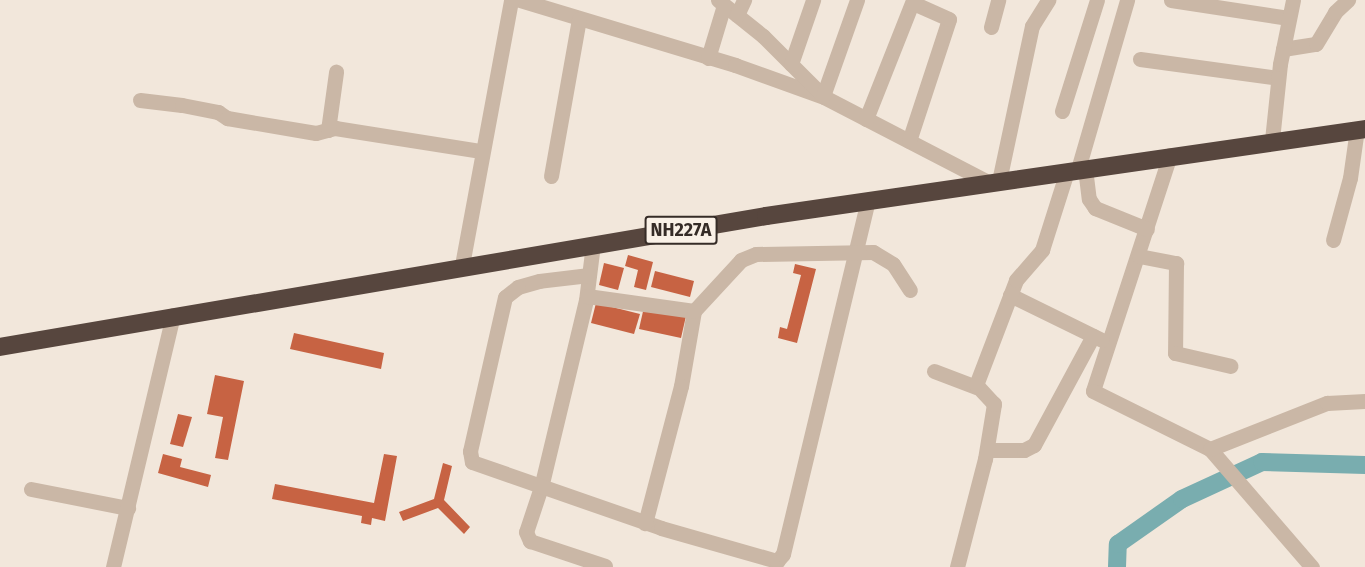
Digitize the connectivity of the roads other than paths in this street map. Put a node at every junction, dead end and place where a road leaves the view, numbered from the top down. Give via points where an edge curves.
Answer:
1 (511, 0) edge
2 (520, 0) edge
3 (744, 0) edge
4 (813, 0) edge
5 (857, 0) edge
6 (998, 0) edge
7 (1048, 0) edge
8 (1097, 0) edge
9 (1127, 0) edge
10 (1171, 0) edge
11 (1293, 0) edge
12 (1348, 0) edge
13 (913, 1) edge
14 (721, 2) edge
15 (737, 15) junction
16 (1289, 18) junction
17 (579, 19) junction
18 (991, 27) dead end
19 (1283, 49) junction
20 (708, 58) junction
21 (1140, 59) dead end
22 (791, 64) junction
23 (336, 72) dead end
24 (1278, 78) junction
25 (824, 97) junction
26 (140, 100) dead end
27 (1062, 111) dead end
28 (866, 118) junction
29 (1361, 129) edge
30 (328, 130) junction
31 (1272, 140) junction
32 (909, 141) junction
33 (481, 151) junction
34 (1170, 155) junction
35 (1077, 170) junction
36 (551, 176) dead end
37 (994, 182) junction
38 (868, 201) junction
39 (1147, 229) junction
40 (1333, 240) dead end
41 (593, 244) junction
42 (856, 250) junction
43 (1139, 256) junction
44 (462, 265) junction
45 (589, 275) junction
46 (910, 290) dead end
47 (1010, 295) junction
48 (587, 296) junction
49 (694, 311) junction
50 (173, 315) junction
51 (1094, 336) junction
52 (1110, 344) junction
53 (0, 346) edge
54 (1231, 366) dead end
55 (934, 371) dead end
56 (976, 387) junction
57 (1365, 401) edge
58 (987, 450) junction
59 (1214, 452) junction
60 (542, 487) junction
61 (31, 489) dead end
62 (128, 508) junction
63 (645, 523) junction
64 (605, 566) edge
65 (113, 567) edge
66 (957, 567) edge
67 (1312, 567) edge

1 - 33 street
2 - 17 street
3 - 15 street
4 - 22 street
5 - 25 street
6 - 18 street
7 - 37 street via 1032,26
8 - 27 street
9 - 35 street
10 - 16 street
11 - 16 street
12 - 19 street via 1332,16 1316,44
13 - 28 street
13 - 32 street via 949,19
14 - 15 street
14 - 20 street
15 - 22 street
16 - 19 street
17 - 20 street
17 - 36 street
19 - 24 street
20 - 25 street
21 - 24 street
22 - 25 street
23 - 30 street
24 - 31 street
25 - 28 street
26 - 30 street via 316,133
28 - 32 street
29 - 31 highway, NH227A
29 - 40 street
30 - 33 street
31 - 34 highway, NH227A
32 - 37 street
33 - 44 street
34 - 35 highway, NH227A
34 - 39 street
35 - 37 highway, NH227A
35 - 39 street via 1095,208
35 - 47 street via 1042,250 1019,275
37 - 38 highway, NH227A
38 - 41 highway, NH227A
38 - 42 street
39 - 43 street
41 - 44 highway, NH227A
41 - 45 street
42 - 46 street via 884,257
42 - 49 street via 749,255
42 - 63 street via 781,559 771,562
43 - 52 street
43 - 54 street via 1176,263 1175,353
44 - 50 highway, NH227A
45 - 48 street
45 - 60 street via 539,280 518,286 506,297 470,451 475,465
47 - 51 street
47 - 56 street
48 - 49 street
48 - 60 street
49 - 63 street via 681,386
50 - 53 highway, NH227A
50 - 62 street
51 - 52 street
51 - 58 street via 1034,445 1024,450
52 - 59 street via 1092,385 1094,394
55 - 56 street
56 - 58 street via 994,402
57 - 59 street via 1340,399 1327,403
58 - 66 street
59 - 67 street
60 - 63 street
60 - 64 street via 526,532 528,539
61 - 62 street
62 - 65 street

